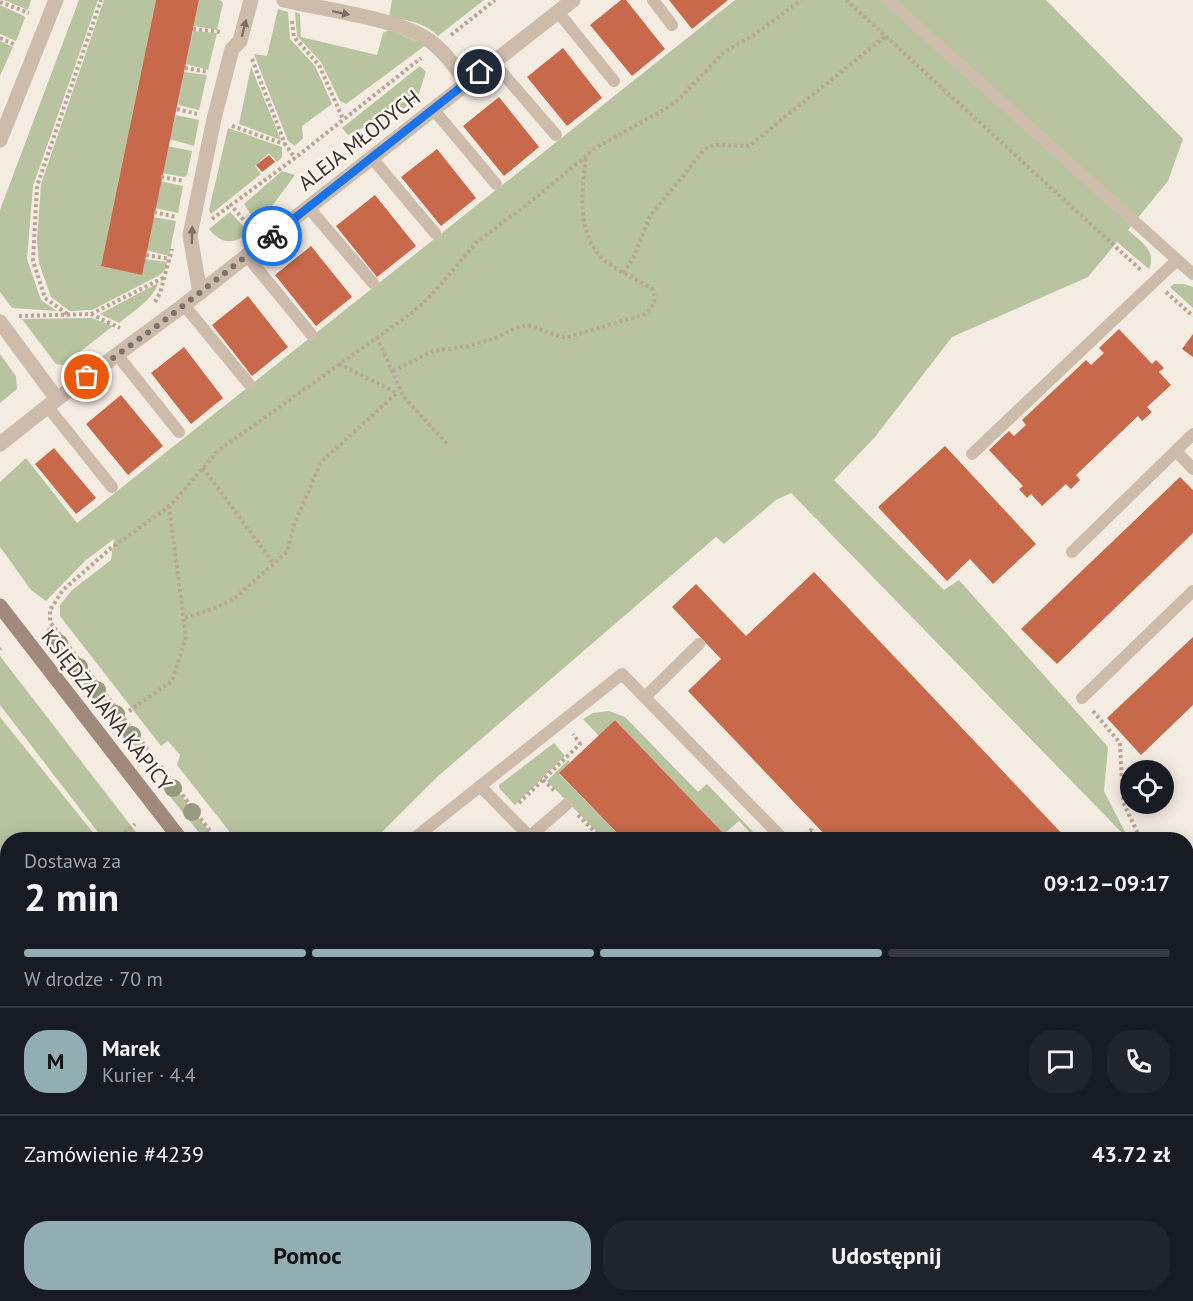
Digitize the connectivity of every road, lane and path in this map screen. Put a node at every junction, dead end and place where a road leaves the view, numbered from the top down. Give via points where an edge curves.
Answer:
1 (56, 0) edge
2 (101, 0) edge
3 (251, 0) edge
4 (495, 0) edge
5 (573, 0) edge
6 (653, 0) edge
7 (801, 0) edge
8 (846, 0) edge
9 (888, 0) edge
10 (287, 1) edge
11 (0, 2) edge
12 (558, 12) junction
13 (29, 13) dead end
14 (672, 25) dead end
15 (193, 29) dead end
16 (224, 33) dead end
17 (886, 36) junction
18 (0, 38) edge
19 (16, 45) dead end
20 (436, 46) junction
21 (252, 59) dead end
22 (493, 62) junction
23 (185, 68) dead end
24 (214, 74) dead end
25 (614, 81) dead end
26 (466, 82) junction
27 (177, 109) dead end
28 (433, 109) junction
29 (209, 117) junction
30 (343, 119) junction
31 (556, 135) dead end
32 (0, 140) edge
33 (285, 144) junction
34 (586, 155) junction
35 (371, 157) junction
36 (295, 158) junction
37 (161, 177) dead end
38 (188, 182) dead end
39 (496, 184) dead end
40 (231, 205) junction
41 (308, 207) junction
42 (153, 212) dead end
43 (179, 217) dead end
44 (209, 222) dead end
45 (1096, 229) dead end
46 (253, 231) dead end
47 (435, 233) dead end
48 (146, 255) dead end
49 (247, 256) junction
50 (170, 259) dead end
51 (1177, 260) junction
52 (623, 273) junction
53 (1193, 274) edge
54 (373, 283) dead end
55 (200, 293) junction
56 (184, 305) junction
57 (153, 306) dead end
58 (67, 314) junction
59 (91, 314) junction
60 (0, 322) edge
61 (129, 324) dead end
62 (19, 325) dead end
63 (122, 329) junction
64 (311, 334) dead end
65 (113, 336) dead end
66 (377, 337) junction
67 (118, 356) junction
68 (339, 364) junction
69 (393, 371) junction
70 (249, 384) dead end
71 (397, 393) junction
72 (403, 396) junction
73 (52, 403) junction
74 (179, 432) dead end
75 (1193, 434) edge
76 (0, 444) edge
77 (448, 445) dead end
78 (1176, 451) junction
79 (972, 454) dead end
80 (203, 468) junction
81 (1193, 469) edge
82 (112, 487) dead end
83 (168, 506) junction
84 (1072, 552) dead end
85 (274, 564) junction
86 (1193, 591) edge
87 (0, 606) edge
88 (185, 618) junction
89 (699, 645) dead end
90 (645, 697) junction
91 (1082, 698) joint
92 (129, 711) dead end
93 (562, 722) junction
94 (480, 786) junction
95 (567, 804) dead end
96 (508, 814) junction
97 (135, 824) dead end
98 (125, 832) edge
99 (176, 832) edge
100 (212, 832) edge
101 (422, 832) edge
102 (525, 832) edge
103 (537, 832) edge
104 (776, 832) edge
105 (1137, 832) edge

1 - 32 street
2 - 58 path via 37,186 33,261 45,298
29 -> 3 street via 232,49 240,41
4 - 20 path
5 - 12 street, ALEJA MŁODYCH
6 - 14 lane
7 - 34 path via 724,52 667,108
8 - 17 path
9 - 51 lane
10 -> 20 street via 399,26
10 - 30 path via 294,37 319,65
11 - 13 path
12 - 22 street, ALEJA MŁODYCH
12 - 25 lane
15 - 16 path
17 - 45 path
17 - 52 path via 749,146 714,145 704,150 650,216 633,259
18 - 19 path
20 - 26 street
20 - 30 path
21 - 33 path
22 - 26 street, ALEJA MŁODYCH
22 - 31 lane
23 - 24 path
26 - 28 street, ALEJA MŁODYCH
27 - 29 path
28 - 35 street, ALEJA MŁODYCH
28 - 39 lane
29 - 33 path
55 -> 29 street via 190,235
30 - 36 path
33 - 36 path
34 - 52 path via 582,217 590,241 604,260
34 - 66 path via 477,242 428,299
35 - 41 street, ALEJA MŁODYCH
35 - 47 lane
36 - 40 path
37 - 38 path
40 - 44 path
40 - 46 path
41 - 49 street, ALEJA MŁODYCH
41 - 54 lane
42 - 43 path
48 - 50 path
49 - 55 street, ALEJA MŁODYCH
49 - 64 lane
51 - 53 lane
51 - 79 lane
52 - 69 path via 653,290 656,298 645,314 565,338 528,325 469,346 433,351
55 - 56 street, ALEJA MŁODYCH
56 - 67 street, ALEJA MŁODYCH
56 - 70 lane
57 - 59 path via 165,277
58 - 59 path
58 - 62 path via 12,317
59 - 63 path
60 - 73 street
61 - 63 path
63 - 65 path
66 - 68 path
66 - 69 path
67 - 73 street, ALEJA MŁODYCH
67 - 74 lane
68 - 71 path
68 - 80 path via 219,450
69 - 72 path
71 - 72 path
71 - 85 path via 321,462 287,552
72 - 77 path
73 - 76 street, ALEJA MŁODYCH
73 - 82 lane
75 - 78 lane
78 - 81 lane
78 - 84 lane
80 - 83 path
80 - 85 path
83 - 88 path
83 - 100 path via 63,590 50,610 50,622
85 - 88 path via 235,598
86 - 91 lane
87 - 99 street, KSIĘDZA JANA KAPICY
88 - 92 path via 186,637 172,681
89 - 90 lane
90 - 93 lane via 622,674
90 - 104 lane
91 - 105 path via 1120,743 1123,802
93 - 94 lane
93 - 96 path via 580,744
94 - 96 lane
94 - 101 lane
95 - 103 lane
96 - 102 lane
97 - 98 path

